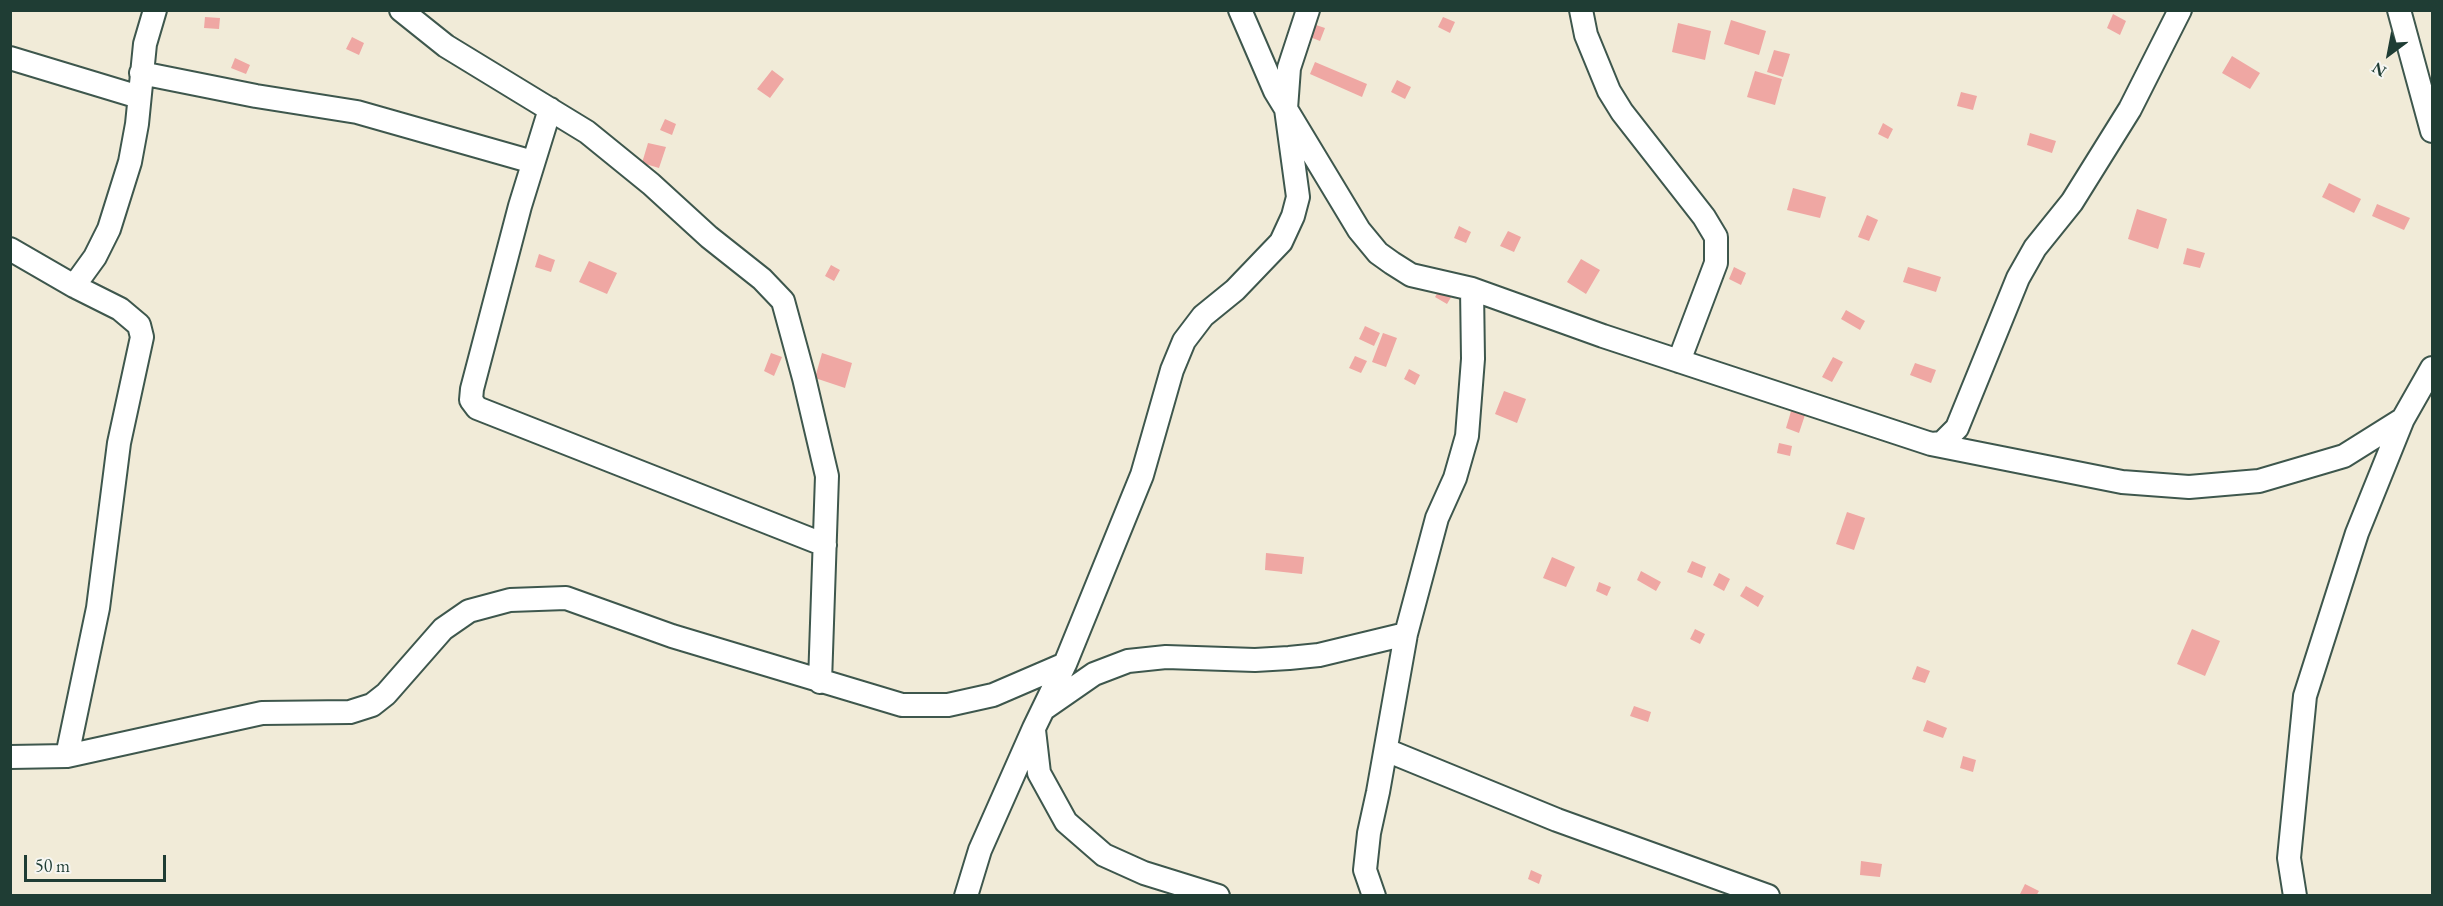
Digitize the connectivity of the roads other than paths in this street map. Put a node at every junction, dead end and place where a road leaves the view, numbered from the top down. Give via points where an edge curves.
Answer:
1 (155, 10) edge
2 (401, 10) edge
3 (1240, 10) edge
4 (1308, 10) edge
5 (1581, 10) edge
6 (2180, 10) edge
7 (2399, 10) edge
8 (10, 58) edge
9 (141, 73) junction
10 (139, 97) junction
11 (550, 109) junction
12 (1286, 109) junction
13 (2433, 131) edge
14 (533, 162) junction
15 (10, 249) edge
16 (74, 286) junction
17 (1472, 289) junction
18 (1679, 361) junction
19 (2433, 368) edge
20 (2403, 419) junction
21 (1931, 444) junction
22 (825, 545) junction
23 (1406, 634) junction
24 (1065, 664) junction
25 (820, 682) junction
26 (1039, 719) junction
27 (1386, 750) junction
28 (67, 756) junction
29 (10, 757) edge
30 (966, 896) edge
31 (1218, 896) edge
32 (1374, 896) edge
33 (1768, 896) edge
34 (2295, 896) edge

1 - 9 street
2 - 11 street via 446,46
3 - 12 street
4 - 12 street via 1289,68
5 - 18 street via 1586,35 1609,91 1716,237 1716,263
6 - 21 street via 2130,109 2072,202 2035,248 2018,278 1957,428 1942,443
7 - 13 street
8 - 10 street
9 - 10 street
9 - 14 street via 357,112
10 - 16 street via 130,162 109,230
11 - 14 street
11 - 22 street via 587,132 651,184 783,301 827,476
12 - 17 street via 1359,230 1378,253 1411,275
12 - 24 street via 1298,197 1293,216 1281,242 1203,316 1184,341 1142,475
14 - 22 street via 472,389 471,400 477,408
15 - 16 street
16 - 28 street via 120,309 139,325 142,337 119,443 98,608
17 - 18 street
17 - 23 street via 1473,359 1467,436 1455,478 1437,518
18 - 21 street
19 - 20 street
20 - 21 street via 2344,456 2259,481 2189,488 2122,482
20 - 34 street via 2357,533 2305,696 2289,858
22 - 25 street
23 - 26 street via 1319,655 1289,658 1166,657 1128,661 1094,675
23 - 27 street
24 - 25 street via 993,694 948,705 902,705
24 - 26 street
25 - 28 street via 566,598 510,600 469,611 443,629 372,705 350,712 262,713
26 - 30 street via 980,850
26 - 31 street via 1039,773 1066,822 1104,855 1144,873
27 - 32 street via 1365,870
27 - 33 street via 1557,820
28 - 29 street

